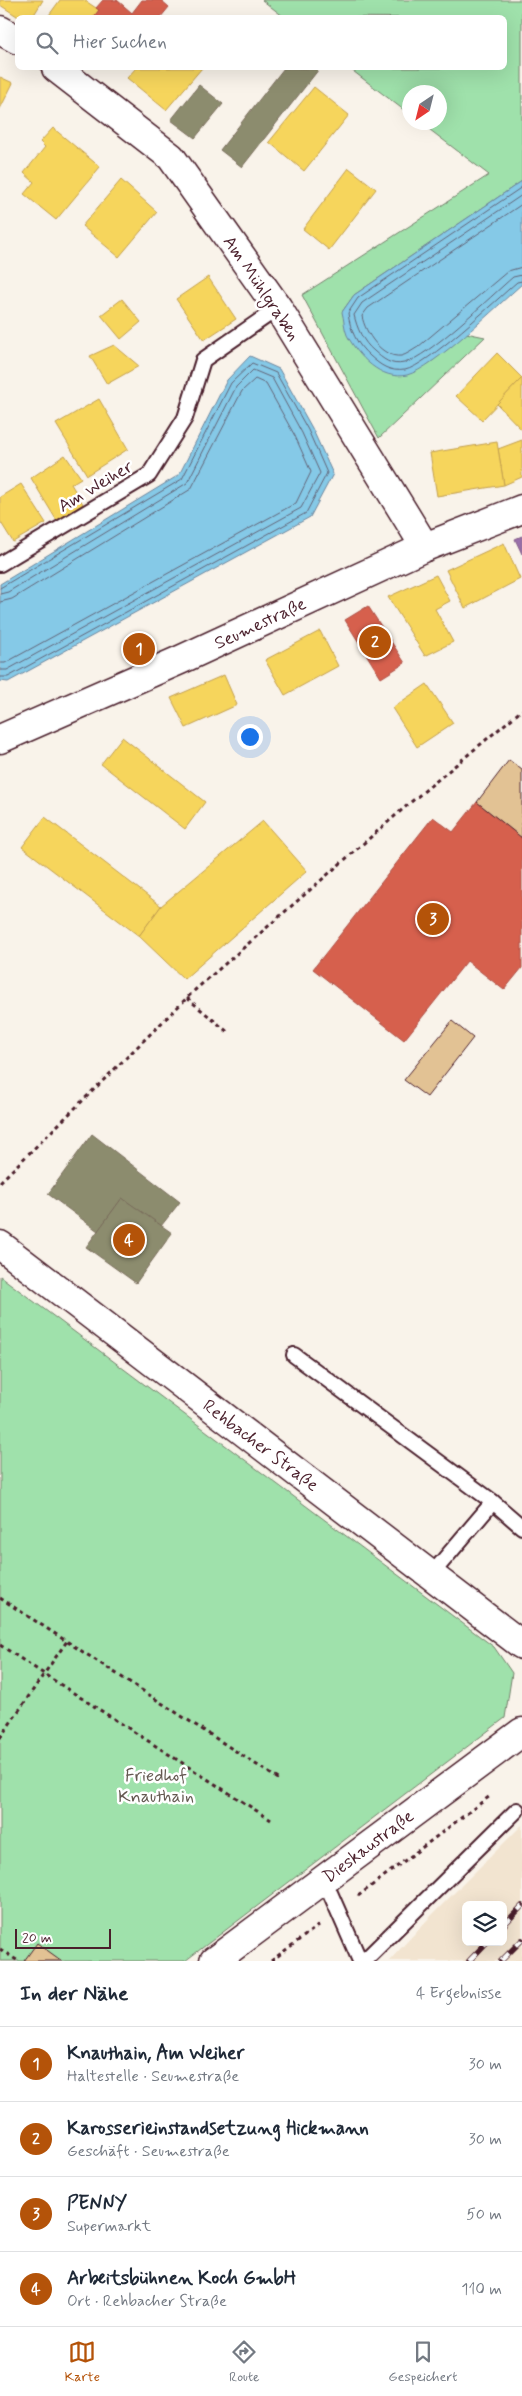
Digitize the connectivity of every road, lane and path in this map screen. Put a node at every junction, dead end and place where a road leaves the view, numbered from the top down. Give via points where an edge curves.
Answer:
1 (0, 30) edge
2 (15, 38) edge
3 (59, 70) edge
4 (278, 308) junction
5 (522, 509) edge
6 (425, 547) junction
7 (0, 564) edge
8 (522, 710) edge
9 (0, 739) edge
10 (187, 998) junction
11 (229, 1033) dead end
12 (0, 1182) edge
13 (0, 1245) edge
14 (294, 1355) dead end
15 (493, 1502) junction
16 (522, 1527) edge
17 (431, 1575) junction
18 (0, 1598) edge
19 (66, 1641) junction
20 (0, 1645) edge
21 (522, 1645) edge
22 (44, 1674) junction
23 (522, 1732) edge
24 (0, 1738) edge
25 (280, 1780) dead end
26 (517, 1810) dead end
27 (271, 1820) dead end
28 (324, 1879) junction
29 (0, 1949) edge
30 (18, 1961) edge
31 (214, 1961) edge
32 (362, 1961) edge

1 - 2 street
3 - 4 street, Am Mühlgraben via 171,157
4 - 6 street, Am Mühlgraben
4 - 7 lane, Am Weiher via 203,360 185,418 149,475
5 - 6 street, Seumestraße
6 - 9 street, Seumestraße
8 - 10 path via 411,802
10 - 11 path
10 - 12 path
13 - 17 street, Rehbacher Straße
14 - 15 lane
15 - 16 lane
15 - 17 lane
17 - 21 street, Rehbacher Straße
18 - 19 path
19 - 22 path
19 - 25 path
20 - 22 path
22 - 24 path
22 - 27 path
23 - 28 street, Dieskaustraße
26 - 32 lane
28 - 31 street, Dieskaustraße
28 - 32 lane
29 - 30 path

